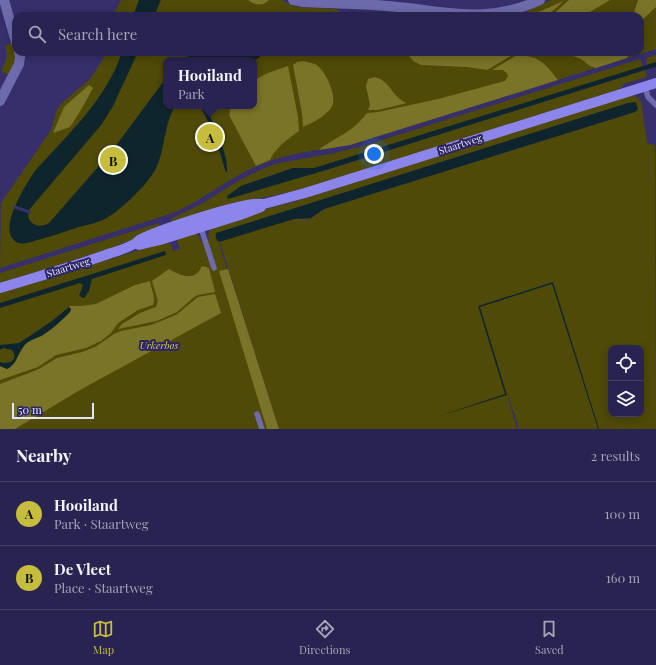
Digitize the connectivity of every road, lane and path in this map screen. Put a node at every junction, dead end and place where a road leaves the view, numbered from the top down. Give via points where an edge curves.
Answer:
1 (4, 0) edge
2 (293, 0) edge
3 (537, 1) edge
4 (438, 12) edge
5 (508, 12) edge
6 (12, 28) edge
7 (20, 56) edge
8 (656, 83) edge
9 (644, 87) junction
10 (0, 100) edge
11 (656, 105) edge
12 (200, 223) junction
13 (214, 268) dead end
14 (0, 288) edge
15 (257, 414) dead end
16 (262, 429) edge

1 - 6 street
2 - 4 street via 397,6
3 - 5 street
7 - 10 street via 19,64
8 - 9 main road, Staartweg
9 - 11 lane via 648,97
9 - 12 main road, Staartweg via 321,188 264,204 258,202 237,207
12 - 13 lane
12 - 14 main road, Staartweg via 140,245 135,244
15 - 16 lane

